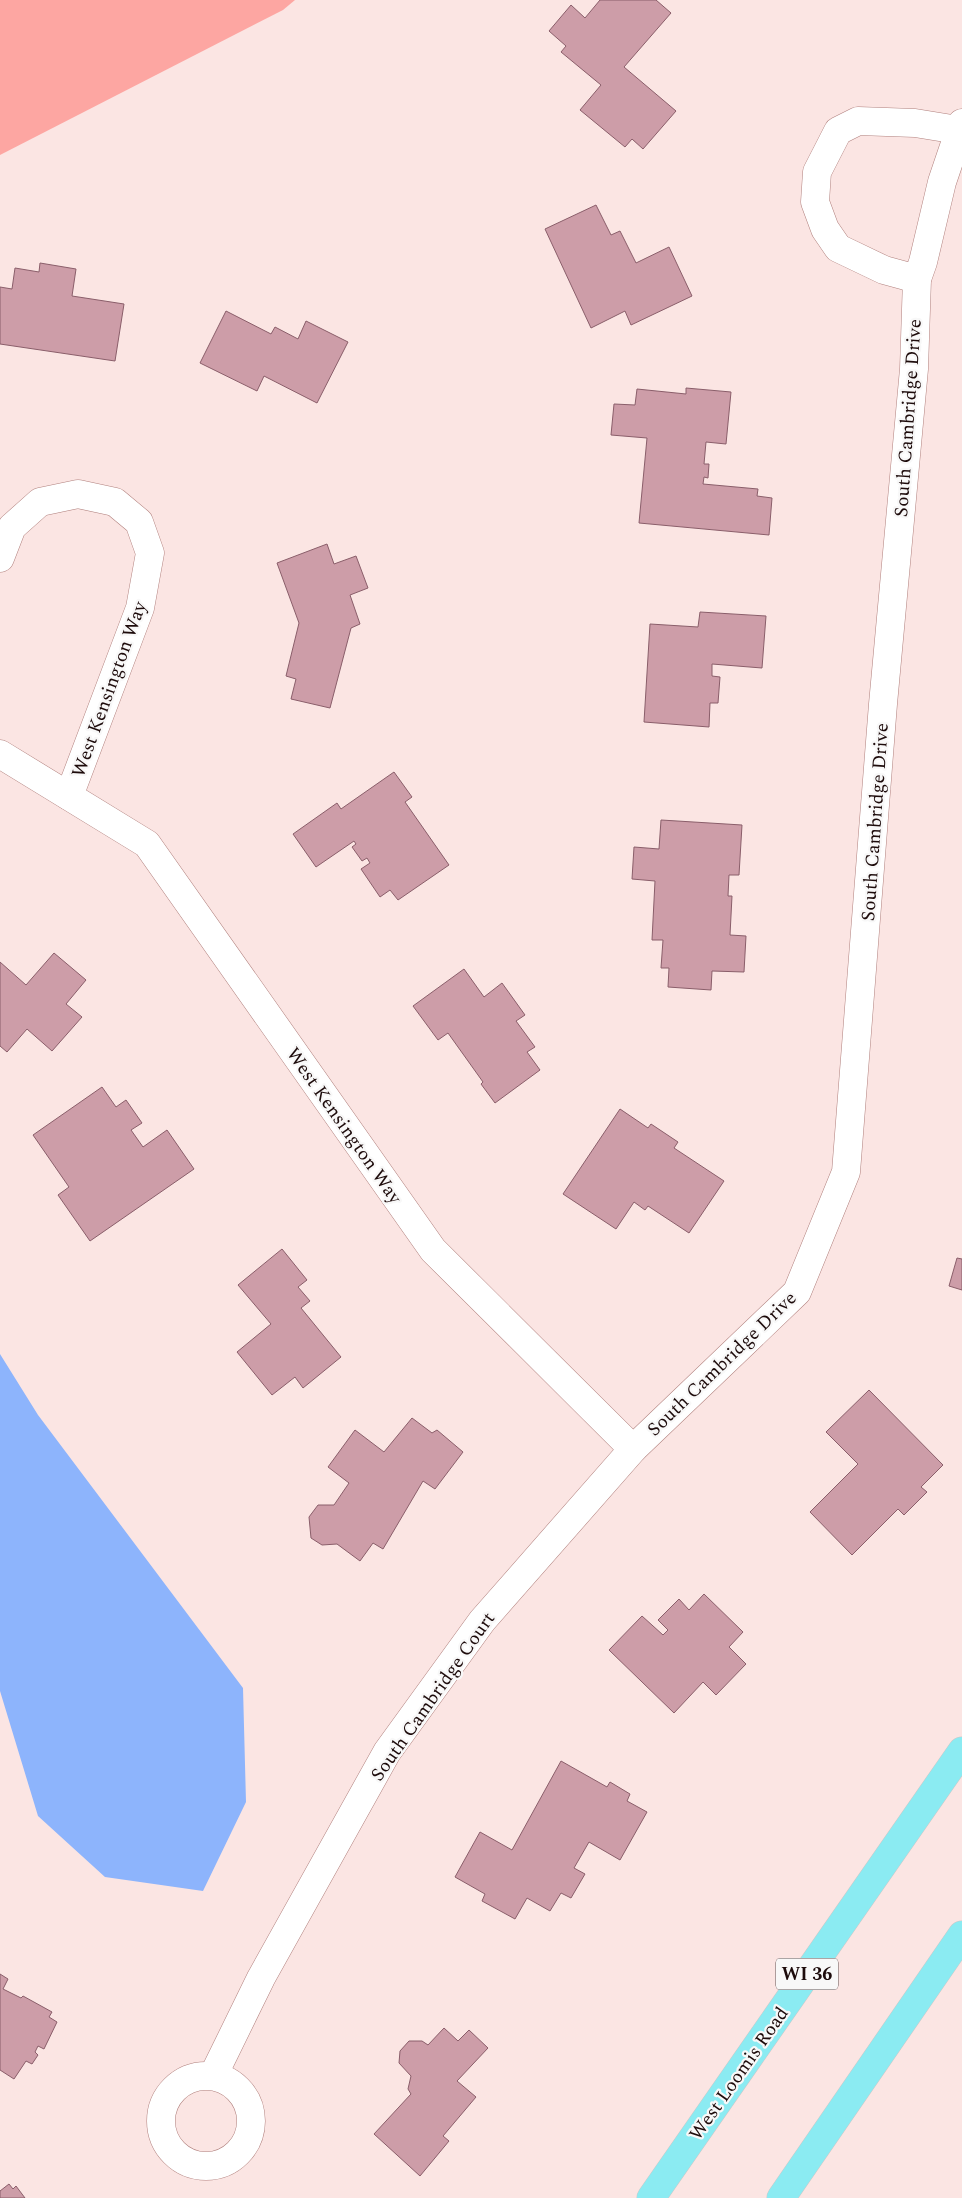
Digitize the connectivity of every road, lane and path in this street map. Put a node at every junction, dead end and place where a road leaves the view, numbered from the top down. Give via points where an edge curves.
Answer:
1 (960, 126) edge
2 (917, 279) junction
3 (0, 558) edge
4 (0, 754) edge
5 (69, 796) junction
6 (633, 1449) junction
7 (962, 1751) edge
8 (962, 1935) edge
9 (213, 2076) dead end
10 (651, 2198) edge
11 (781, 2198) edge

1 - 2 street, South Cambridge Drive
1 - 2 street via 858,121 838,131 817,172 815,202 825,228 838,248 884,270
2 - 6 street, South Cambridge Drive via 914,369 883,704 846,1172 797,1292
3 - 5 street, West Kensington Way via 12,527 40,502 78,494 115,502 140,522 150,553 140,608
4 - 5 street, West Kensington Way
5 - 6 street, West Kensington Way via 147,844 433,1250
6 - 9 street, South Cambridge Court via 482,1621 388,1752 261,1978
7 - 10 main road, West Loomis Road / WI 36
8 - 11 main road

